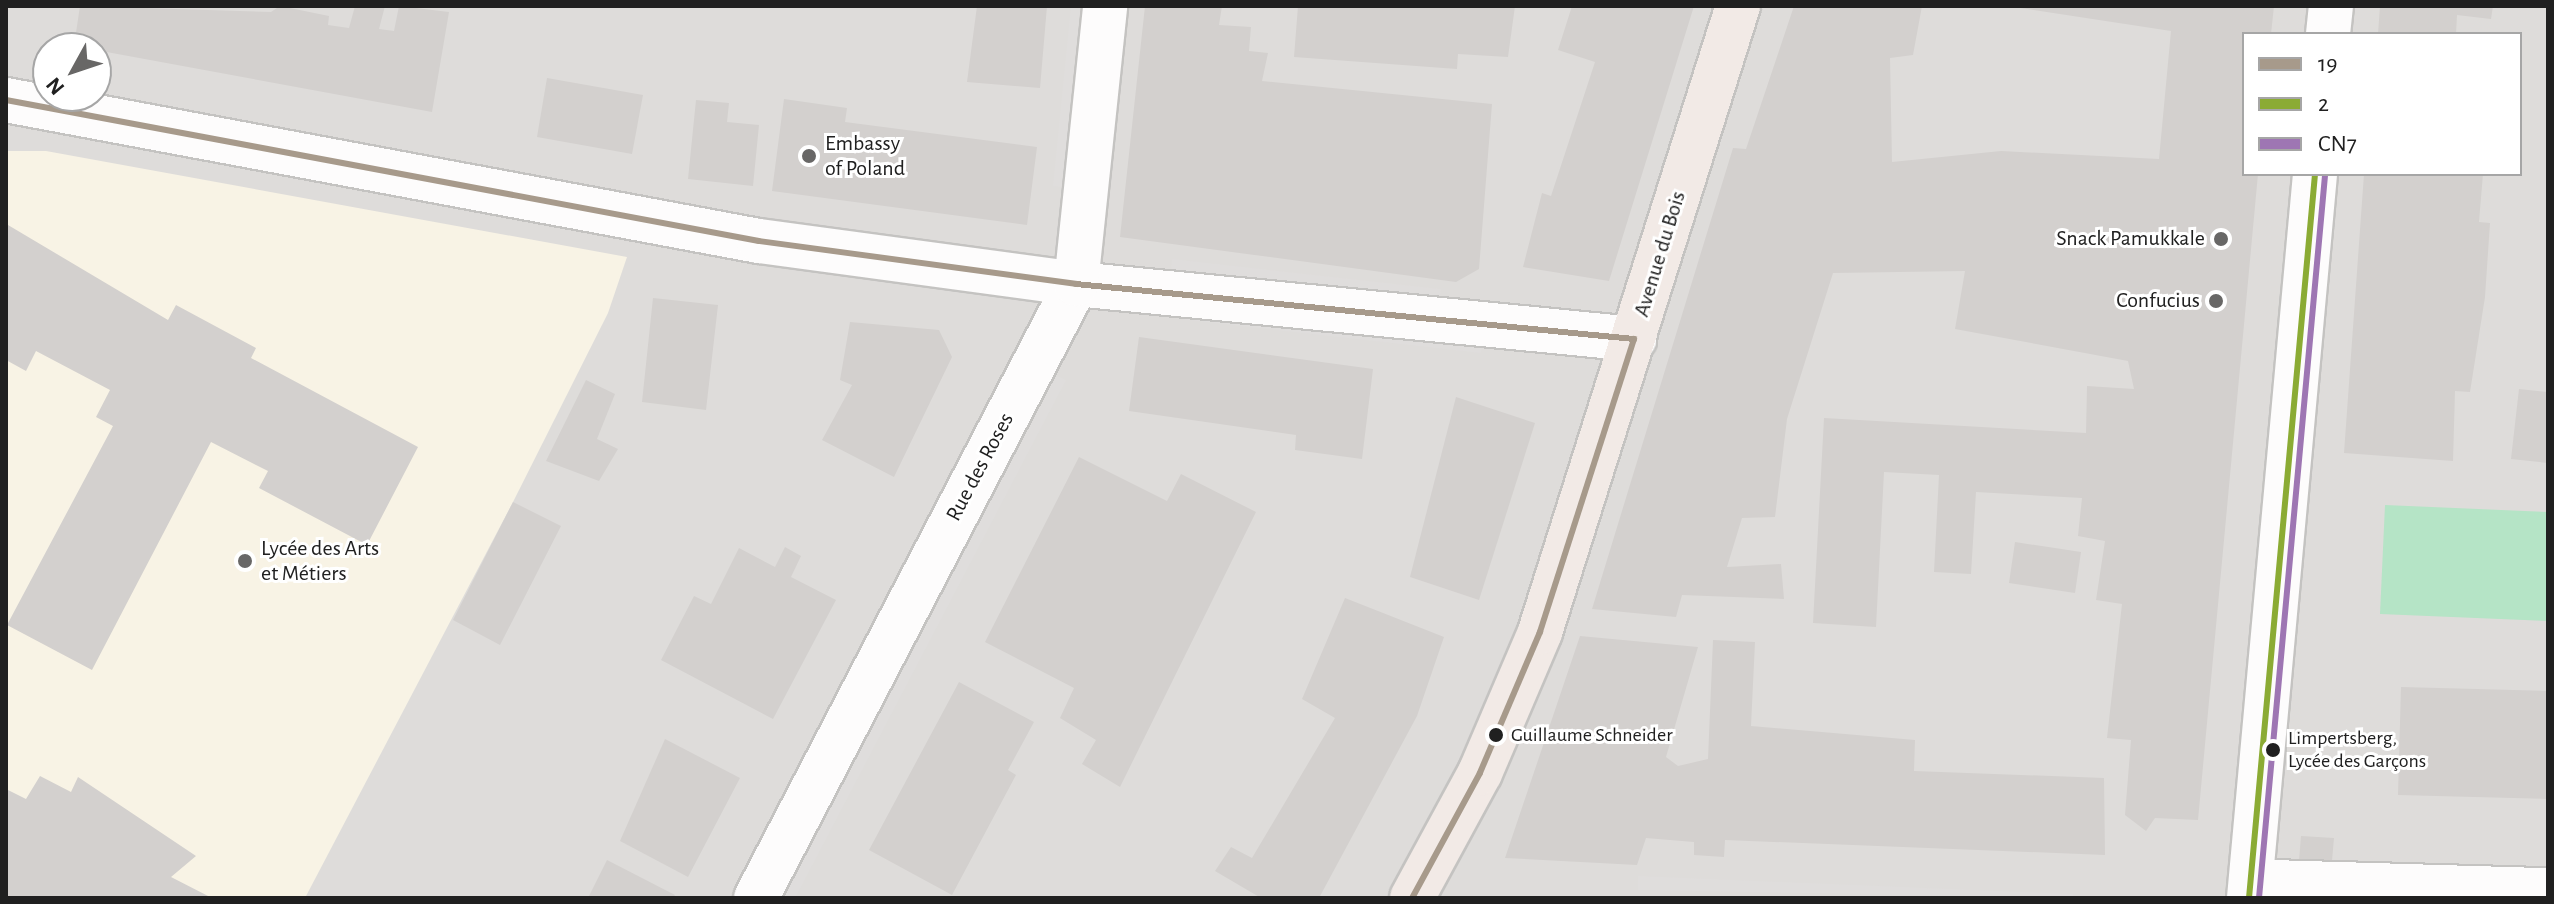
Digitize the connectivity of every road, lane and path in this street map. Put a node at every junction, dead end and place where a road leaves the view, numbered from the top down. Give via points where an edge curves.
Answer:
1 (1105, 6) edge
2 (1738, 6) edge
3 (2331, 6) edge
4 (2328, 32) edge
5 (6, 100) edge
6 (2315, 176) edge
7 (1076, 284) junction
8 (1634, 339) junction
9 (2548, 890) edge
10 (756, 898) edge
11 (1412, 898) edge
12 (2249, 898) edge
13 (2270, 898) edge

1 - 7 street, Rue des Roses
2 - 8 main road, Avenue du Bois
3 - 4 street
5 - 7 street via 759,241
6 - 12 street
7 - 8 street
7 - 10 street, Rue des Roses
8 - 11 main road, Avenue du Bois via 1540,632 1480,773
9 - 13 street via 2271,882

